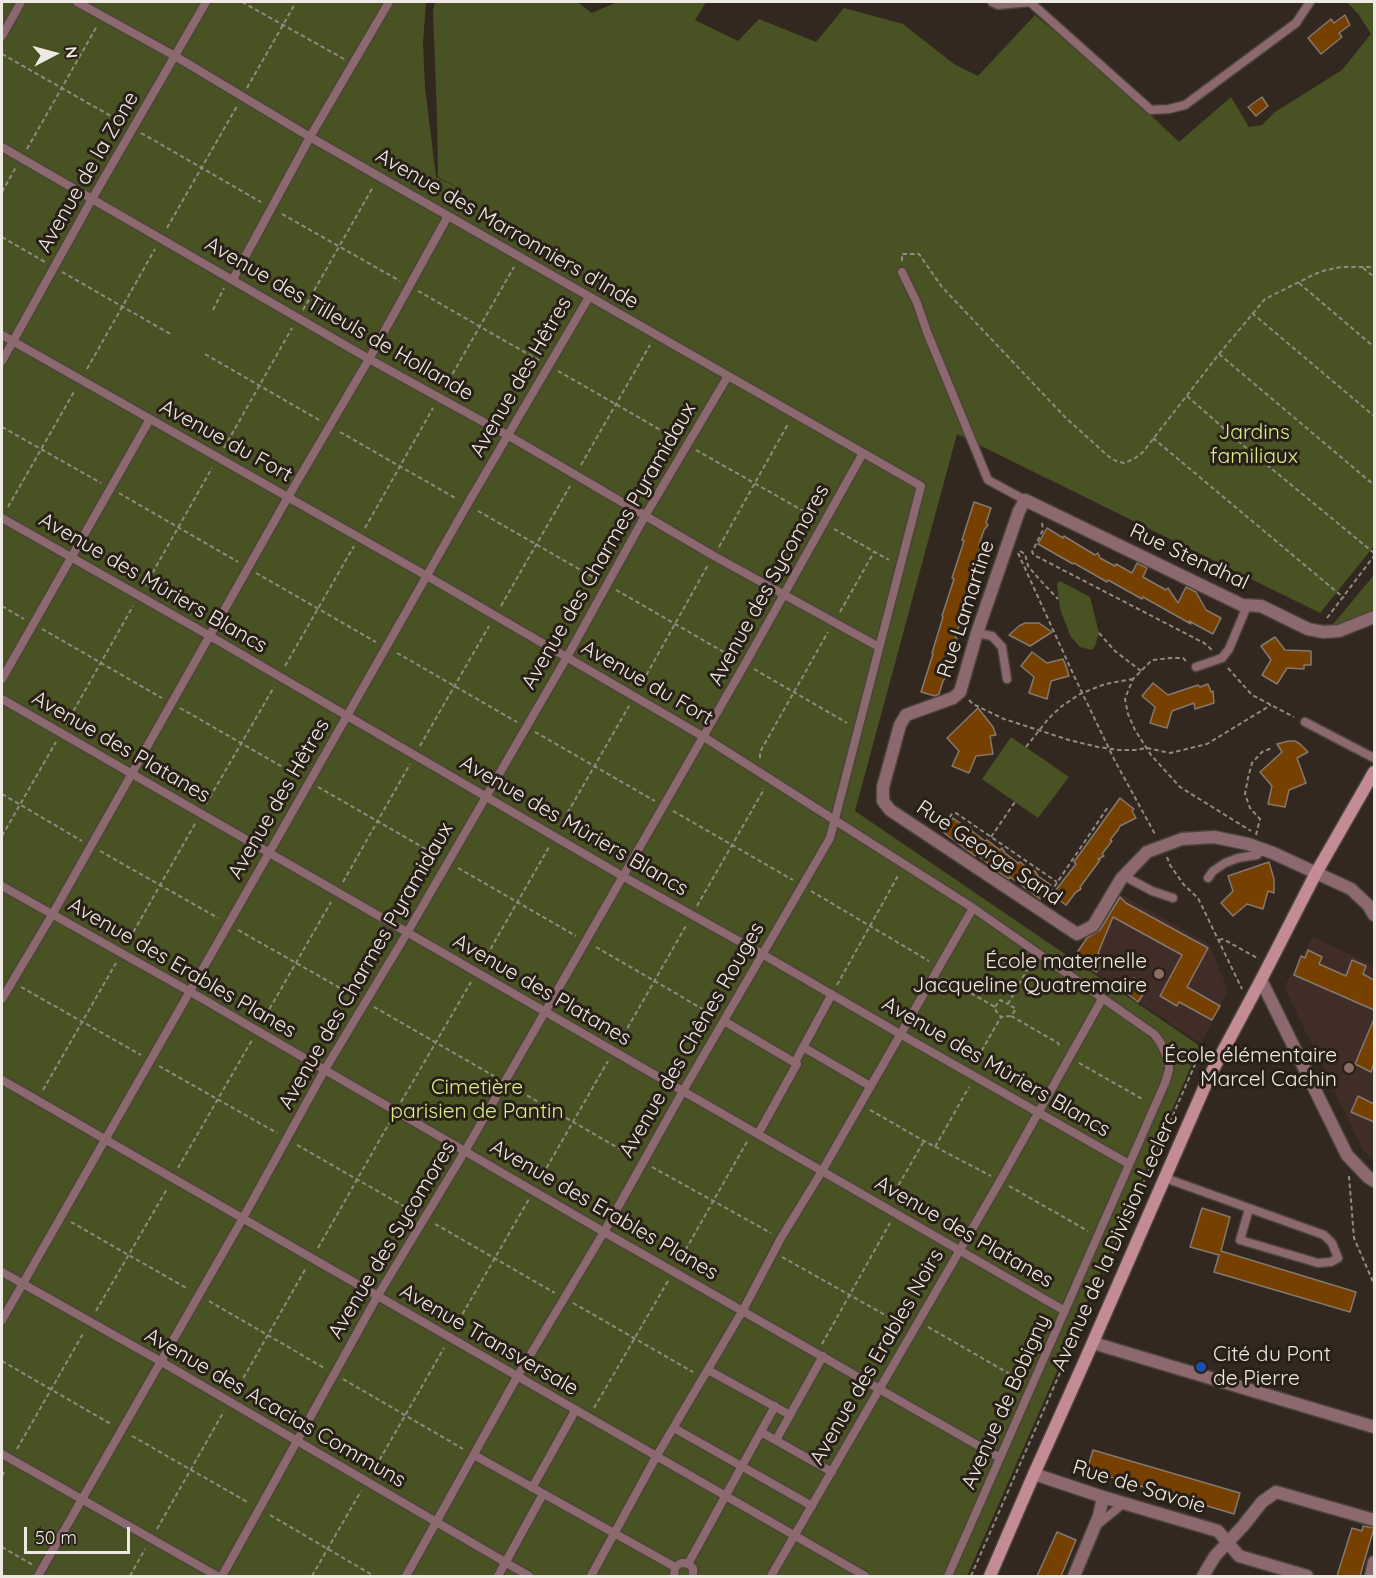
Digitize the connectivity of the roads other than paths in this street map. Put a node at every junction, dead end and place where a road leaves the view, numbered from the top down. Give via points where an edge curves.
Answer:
1 (21, 2) edge
2 (77, 2) edge
3 (206, 2) edge
4 (389, 2) edge
5 (992, 2) edge
6 (1310, 2) edge
7 (2, 36) edge
8 (176, 56) junction
9 (310, 137) junction
10 (2, 147) edge
11 (92, 199) junction
12 (448, 216) junction
13 (902, 272) road end
14 (231, 279) junction
15 (589, 297) junction
16 (2, 335) edge
17 (13, 342) junction
18 (369, 359) junction
19 (2, 361) edge
20 (728, 376) junction
21 (150, 419) junction
22 (509, 436) junction
23 (863, 453) junction
24 (921, 486) joint
25 (288, 497) junction
26 (1025, 500) junction
27 (645, 516) junction
28 (2, 518) edge
29 (71, 558) junction
30 (427, 576) junction
31 (784, 595) junction
32 (1247, 606) junction
33 (1374, 617) edge
34 (977, 633) junction
35 (210, 636) junction
36 (879, 647) junction
37 (567, 657) junction
38 (1196, 667) road end
39 (2, 679) edge
40 (1007, 679) dead end
41 (2, 699) edge
42 (347, 716) junction
43 (1305, 722) road end
44 (704, 737) junction
45 (1374, 758) edge
46 (1374, 772) edge
47 (132, 775) junction
48 (486, 795) junction
49 (883, 801) joint
50 (835, 820) junction
51 (1258, 848) junction
52 (269, 853) junction
53 (1316, 873) junction
54 (1124, 876) junction
55 (624, 877) junction
56 (1208, 878) dead end
57 (2, 886) edge
58 (1173, 898) dead end
59 (973, 908) junction
60 (52, 915) junction
61 (1374, 915) edge
62 (407, 933) junction
63 (762, 954) junction
64 (1264, 976) junction
65 (189, 991) junction
66 (832, 994) junction
67 (2, 999) edge
68 (1102, 999) junction
69 (545, 1012) junction
70 (724, 1021) junction
71 (900, 1034) junction
72 (1160, 1042) joint
73 (803, 1047) junction
74 (795, 1062) junction
75 (324, 1071) junction
76 (2, 1080) edge
77 (870, 1086) junction
78 (683, 1091) junction
79 (1039, 1112) junction
80 (758, 1134) junction
81 (105, 1140) junction
82 (465, 1152) junction
83 (1130, 1164) junction
84 (822, 1171) junction
85 (1165, 1178) junction
86 (1374, 1181) edge
87 (1249, 1209) junction
88 (243, 1218) junction
89 (604, 1232) junction
90 (959, 1250) junction
91 (2, 1272) edge
92 (21, 1284) junction
93 (377, 1297) junction
94 (743, 1310) junction
95 (1065, 1311) junction
96 (2, 1320) edge
97 (1093, 1343) junction
98 (820, 1354) junction
99 (160, 1361) junction
100 (708, 1370) junction
101 (517, 1377) junction
102 (880, 1389) junction
103 (775, 1406) junction
104 (575, 1411) junction
105 (790, 1415) junction
106 (1374, 1427) edge
107 (674, 1428) junction
108 (761, 1432) junction
109 (776, 1440) junction
110 (297, 1441) junction
111 (2, 1454) edge
112 (474, 1455) junction
113 (657, 1457) junction
114 (1000, 1458) junction
115 (742, 1466) junction
116 (832, 1473) junction
117 (1034, 1474) junction
118 (532, 1488) junction
119 (543, 1494) junction
120 (725, 1497) junction
121 (1103, 1497) junction
122 (82, 1500) junction
123 (1124, 1503) junction
124 (812, 1506) junction
125 (1374, 1520) edge
126 (436, 1523) junction
127 (1095, 1527) junction
128 (614, 1534) junction
129 (795, 1536) junction
130 (1228, 1542) junction
131 (1374, 1562) edge
132 (506, 1563) junction
133 (688, 1564) junction
134 (675, 1572) edge
135 (40, 1573) edge
136 (217, 1576) edge
137 (222, 1576) edge
138 (406, 1576) edge
139 (498, 1576) edge
140 (529, 1576) edge
141 (591, 1576) edge
142 (693, 1576) edge
143 (771, 1576) edge
144 (865, 1576) edge
145 (948, 1576) edge
146 (990, 1576) edge
147 (1074, 1576) edge
148 (1203, 1576) edge
149 (1307, 1576) edge
150 (1371, 1576) edge

1 - 7 lane
2 - 8 lane, Avenue des Marronniers d'Inde
3 - 8 lane, Avenue de la Zone
4 - 9 lane
5 - 6 lane via 1030,2 1151,110 1185,105 1296,23
8 - 9 lane, Avenue des Marronniers d'Inde
8 - 11 lane, Avenue de la Zone
9 - 12 lane, Avenue des Marronniers d'Inde
9 - 14 lane
10 - 11 lane, Avenue des Tilleuls de Hollande
11 - 14 lane, Avenue des Tilleuls de Hollande
11 - 17 lane, Avenue de la Zone
12 - 15 lane, Avenue des Marronniers d'Inde
12 - 18 lane
13 - 26 lane via 988,480
14 - 18 lane, Avenue des Tilleuls de Hollande
15 - 20 lane, Avenue des Marronniers d'Inde
15 - 22 lane, Avenue des Hêtres
16 - 17 lane, Avenue du Fort
17 - 19 lane, Avenue de la Zone
17 - 21 lane, Avenue du Fort
18 - 22 lane, Avenue des Tilleuls de Hollande
18 - 25 lane
20 - 23 lane, Avenue des Marronniers d'Inde
20 - 27 lane, Avenue des Charmes Pyramidaux
21 - 25 lane, Avenue du Fort
21 - 29 lane
22 - 27 lane, Avenue des Tilleuls de Hollande
22 - 30 lane, Avenue des Hêtres
23 - 24 lane, Avenue des Marronniers d'Inde
23 - 31 lane, Avenue des Sycomores
24 - 36 lane, Avenue des Chênes Rouges
25 - 30 lane, Avenue du Fort
25 - 35 lane
26 - 32 street, Rue Stendhal
26 - 34 street, Rue Lamartine
27 - 31 lane, Avenue des Tilleuls de Hollande
27 - 37 lane, Avenue des Charmes Pyramidaux
28 - 29 lane, Avenue des Mûriers Blancs
29 - 35 lane, Avenue des Mûriers Blancs
29 - 39 lane
30 - 37 lane, Avenue du Fort
30 - 42 lane, Avenue des Hêtres
31 - 36 lane, Avenue des Tilleuls de Hollande
31 - 44 lane, Avenue des Sycomores
32 - 33 street, Rue Stendhal via 1261,606 1316,632 1339,631
32 - 38 lane via 1222,658
34 - 40 lane via 992,636 1002,647
34 - 49 street, Rue Lamartine via 960,692 906,715 900,725 883,787
35 - 42 lane, Avenue des Mûriers Blancs
35 - 47 lane
36 - 50 lane, Avenue des Chênes Rouges
37 - 44 lane, Avenue du Fort
37 - 48 lane, Avenue des Charmes Pyramidaux
41 - 47 lane, Avenue des Platanes
42 - 48 lane, Avenue des Mûriers Blancs
42 - 52 lane, Avenue des Hêtres
43 - 45 lane
44 - 50 lane, Avenue du Fort
44 - 55 lane, Avenue des Sycomores
46 - 53 main road, Avenue de la Division Leclerc
47 - 52 lane, Avenue des Platanes
47 - 60 lane
48 - 55 lane, Avenue des Mûriers Blancs
48 - 62 lane, Avenue des Charmes Pyramidaux
49 - 54 street, Rue George Sand via 890,810 1077,934 1093,927
50 - 59 lane, Avenue du Fort
50 - 63 lane, Avenue des Chênes Rouges via 830,838
51 - 53 street
51 - 54 street via 1214,837 1182,839 1147,852
51 - 56 lane via 1257,855 1225,863
52 - 62 lane, Avenue des Platanes
52 - 65 lane, Avenue des Hêtres
53 - 61 street via 1351,889
53 - 64 main road, Avenue de la Division Leclerc
54 - 58 lane
55 - 63 lane, Avenue des Mûriers Blancs
55 - 69 lane, Avenue des Sycomores
57 - 60 lane, Avenue des Erables Planes
59 - 68 lane, Avenue du Fort
59 - 71 lane
60 - 65 lane, Avenue des Erables Planes
60 - 67 lane
62 - 69 lane, Avenue des Platanes
62 - 75 lane, Avenue des Charmes Pyramidaux
63 - 66 lane, Avenue des Mûriers Blancs
63 - 70 lane, Avenue des Chênes Rouges
64 - 85 main road, Avenue de la Division Leclerc via 1208,1079
64 - 86 street via 1347,1155
65 - 75 lane, Avenue des Erables Planes
65 - 81 lane, Avenue des Hêtres
66 - 71 lane, Avenue des Mûriers Blancs
66 - 73 lane
68 - 72 lane, Avenue du Fort
68 - 79 lane, Avenue des Erables Noirs
69 - 78 lane, Avenue des Platanes
69 - 82 lane, Avenue des Sycomores
70 - 74 lane
70 - 78 lane, Avenue des Chênes Rouges
71 - 77 lane
71 - 79 lane, Avenue des Mûriers Blancs
72 - 83 lane, Avenue de Bobigny via 1169,1070
73 - 74 lane
73 - 77 lane
74 - 80 lane
75 - 82 lane, Avenue des Erables Planes
75 - 88 lane, Avenue des Charmes Pyramidaux
76 - 81 lane, Avenue Transversale
77 - 84 lane
78 - 80 lane, Avenue des Platanes
78 - 89 lane, Avenue des Chênes Rouges
79 - 83 lane, Avenue des Mûriers Blancs
79 - 90 lane, Avenue des Erables Noirs
80 - 84 lane, Avenue des Platanes
81 - 88 lane, Avenue Transversale
81 - 92 lane, Avenue des Hêtres
82 - 89 lane, Avenue des Erables Planes
82 - 93 lane, Avenue des Sycomores
83 - 95 lane, Avenue de Bobigny
84 - 90 lane, Avenue des Platanes
84 - 94 lane
85 - 87 lane
85 - 97 main road, Avenue de la Division Leclerc
87 - 87 lane via 1324,1235 1338,1258 1318,1263 1240,1240
88 - 93 lane, Avenue Transversale
88 - 99 lane, Avenue des Charmes Pyramidaux
89 - 94 lane, Avenue des Erables Planes
89 - 101 lane, Avenue des Chênes Rouges
90 - 95 lane, Avenue des Platanes
90 - 102 lane, Avenue des Erables Noirs
91 - 92 lane, Avenue des Acacias Communs
92 - 96 lane, Avenue des Hêtres
92 - 99 lane, Avenue des Acacias Communs
93 - 101 lane, Avenue Transversale
93 - 110 lane, Avenue des Sycomores
94 - 98 lane, Avenue des Erables Planes
94 - 100 lane
95 - 114 lane, Avenue de Bobigny
97 - 106 street
97 - 117 main road, Avenue de la Division Leclerc
98 - 102 lane, Avenue des Erables Planes
98 - 105 lane
99 - 110 lane, Avenue des Acacias Communs
99 - 122 lane, Avenue des Charmes Pyramidaux
100 - 103 lane
100 - 107 lane
101 - 104 lane, Avenue Transversale
101 - 112 lane, Avenue des Chênes Rouges
102 - 114 lane, Avenue des Erables Planes
102 - 116 lane, Avenue des Erables Noirs
103 - 105 lane
103 - 108 lane
104 - 113 lane, Avenue Transversale
104 - 118 lane
105 - 109 lane
107 - 113 lane
107 - 115 lane
108 - 109 lane
108 - 115 lane
109 - 116 lane
110 - 126 lane, Avenue des Acacias Communs
110 - 137 lane, Avenue des Sycomores
111 - 122 lane
112 - 118 lane
112 - 126 lane, Avenue des Chênes Rouges
113 - 120 lane, Avenue Transversale
113 - 128 lane
114 - 145 lane, Avenue de Bobigny
115 - 120 lane
115 - 124 lane
116 - 124 lane, Avenue des Erables Noirs
117 - 121 street, Rue de Savoie
117 - 146 main road, Avenue de la Division Leclerc
118 - 119 lane
119 - 128 lane
119 - 132 lane
120 - 129 lane, Avenue Transversale
120 - 133 lane
121 - 123 street, Rue de Savoie
121 - 127 street
122 - 135 lane, Avenue des Charmes Pyramidaux
122 - 136 lane
123 - 127 lane
123 - 130 street, Rue de Savoie via 1218,1531
124 - 129 lane, Avenue des Erables Noirs
125 - 130 street via 1276,1492 1262,1502
126 - 132 lane, Avenue des Acacias Communs
126 - 138 lane, Avenue des Chênes Rouges
127 - 147 street
128 - 134 lane
128 - 141 lane
129 - 143 lane, Avenue des Erables Noirs
129 - 144 lane, Avenue Transversale
130 - 148 street
130 - 149 street, Rue de Savoie via 1239,1556
131 - 150 street
132 - 139 lane
132 - 140 lane, Avenue des Acacias Communs
133 - 134 lane via 681,1563
133 - 142 lane via 693,1568

